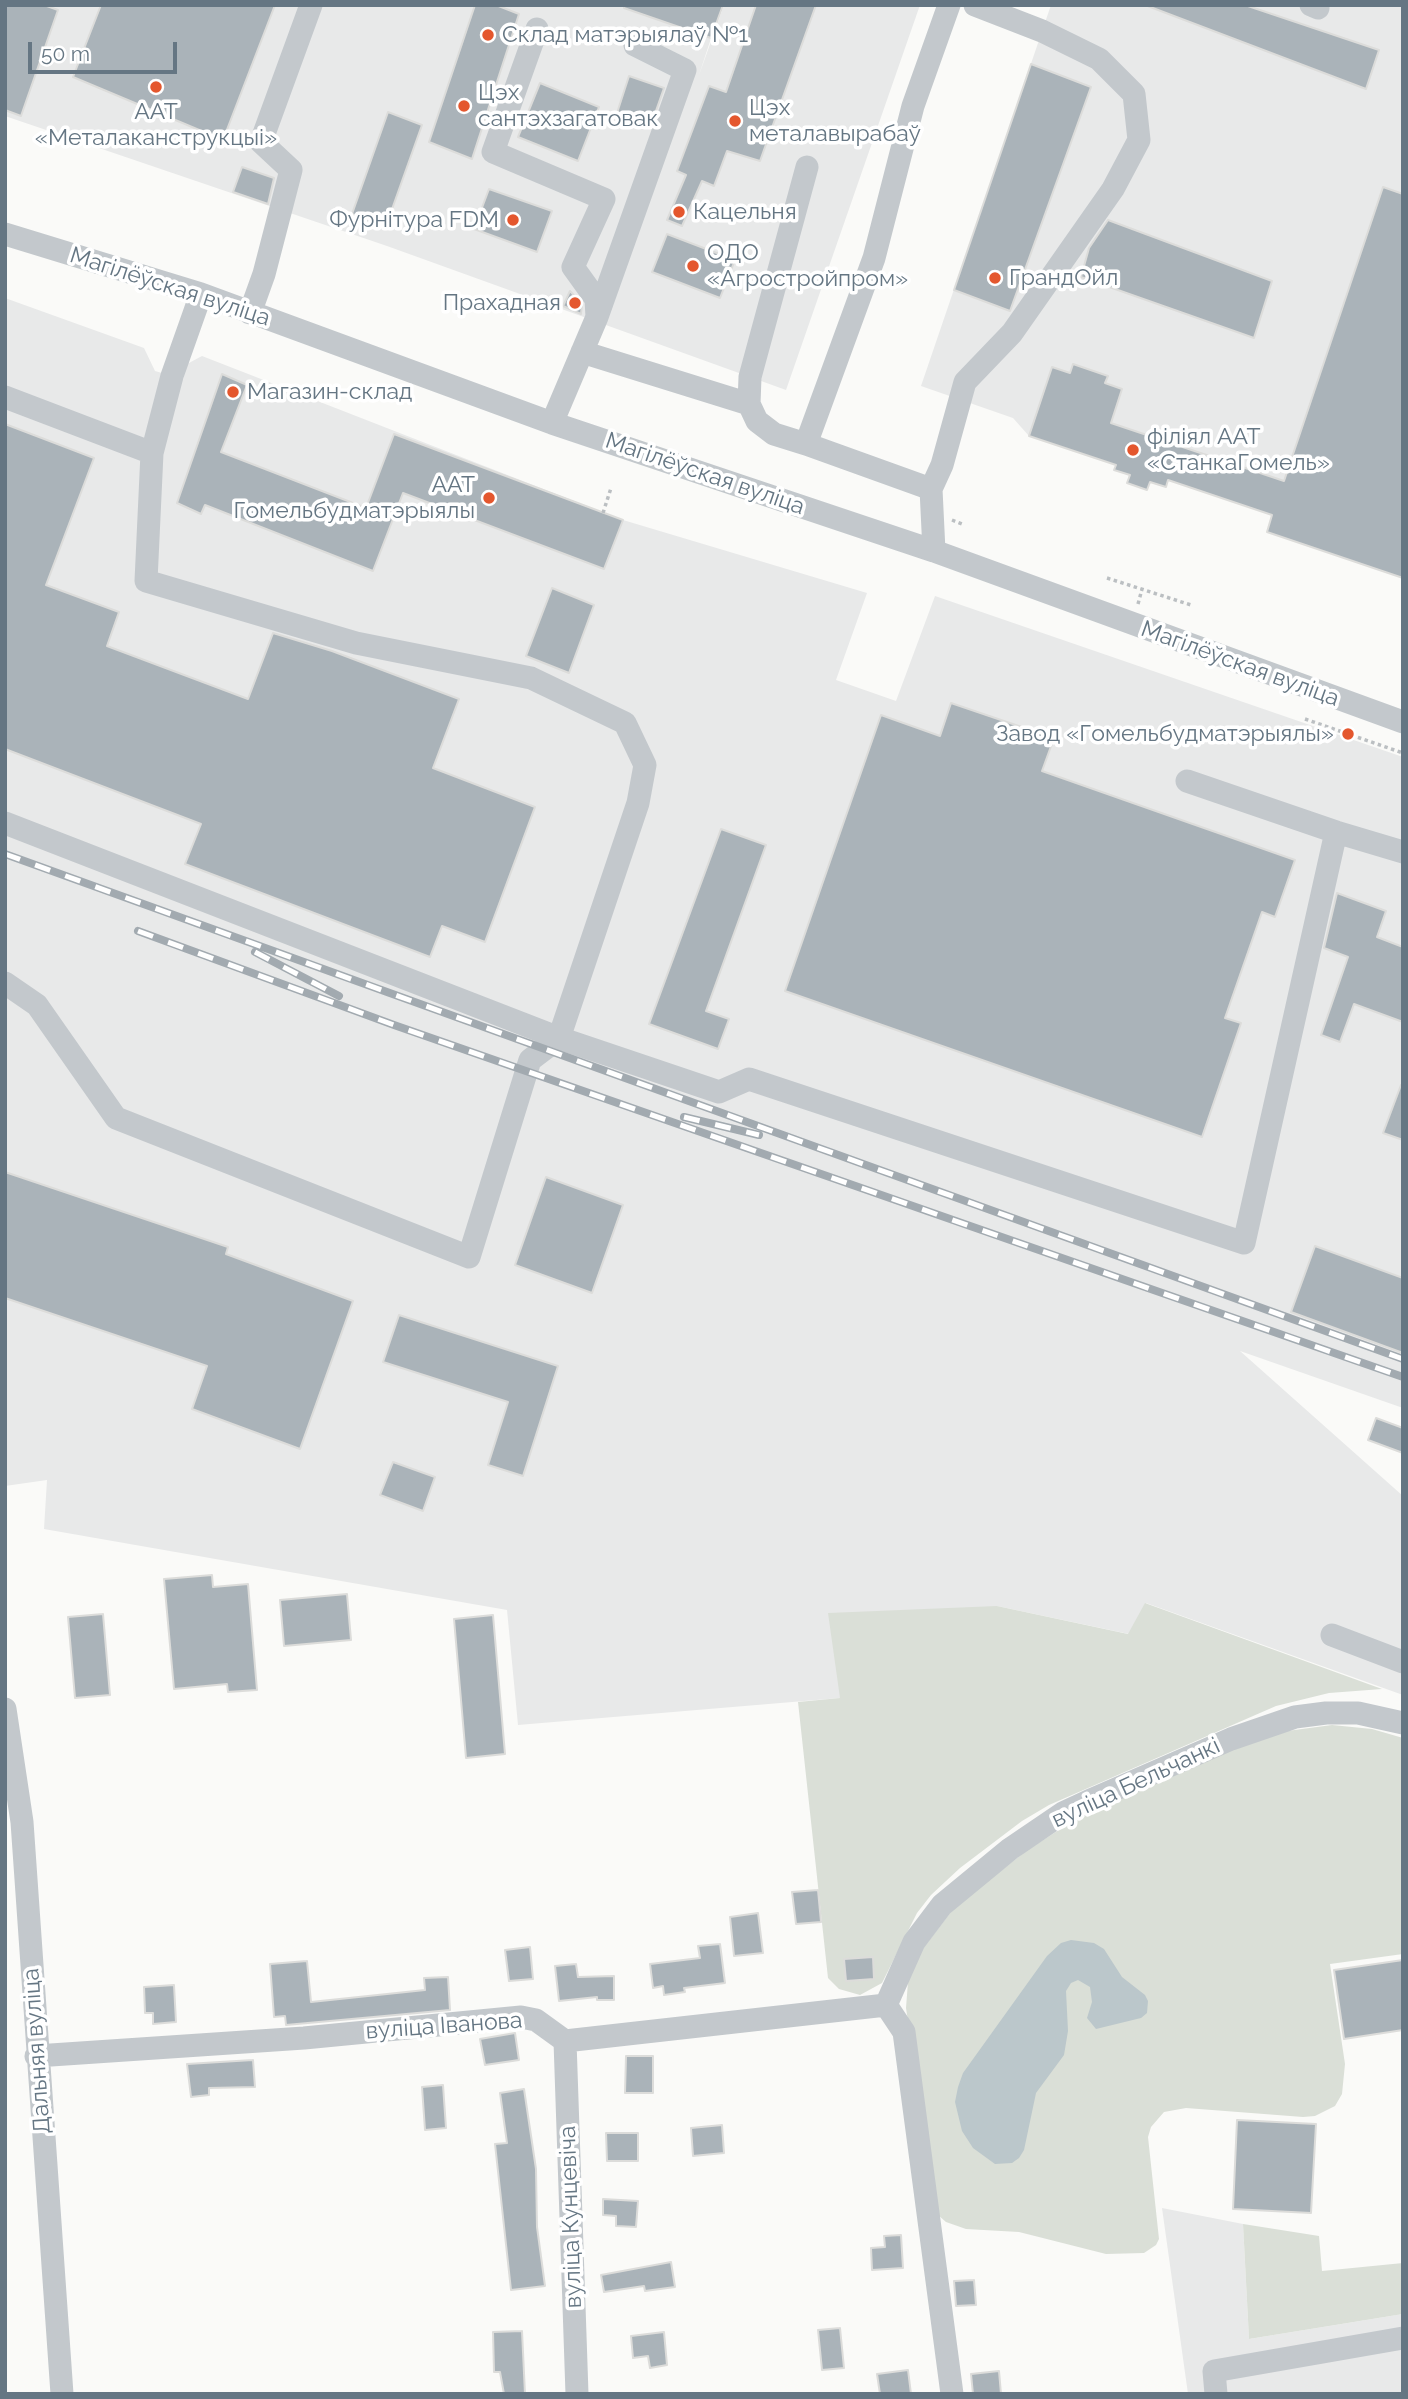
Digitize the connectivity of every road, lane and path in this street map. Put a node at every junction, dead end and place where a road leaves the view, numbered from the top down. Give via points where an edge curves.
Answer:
1 (311, 5) edge
2 (949, 5) edge
3 (975, 5) edge
4 (537, 29) dead end
5 (635, 45) dead end
6 (807, 167) dead end
7 (5, 234) edge
8 (201, 294) junction
9 (250, 313) junction
10 (597, 317) junction
11 (582, 352) junction
12 (5, 397) edge
13 (749, 404) junction
14 (552, 423) junction
15 (806, 444) junction
16 (152, 453) junction
17 (611, 488) dead end
18 (931, 489) junction
19 (603, 513) dead end
20 (934, 551) junction
21 (1107, 578) dead end
22 (1191, 606) dead end
23 (1305, 719) dead end
24 (1403, 722) edge
25 (1403, 753) edge
26 (1187, 781) dead end
27 (5, 823) edge
28 (1336, 832) junction
29 (1403, 852) edge
30 (5, 983) edge
31 (559, 1038) junction
32 (1332, 1635) dead end
33 (1403, 1662) edge
34 (5, 1709) edge
35 (1403, 1723) edge
36 (886, 2005) junction
37 (565, 2041) junction
38 (36, 2056) junction
39 (1403, 2338) edge
40 (62, 2394) edge
41 (577, 2394) edge
42 (953, 2394) edge
43 (1216, 2394) edge

1 - 9 street via 261,142 291,170
2 - 15 street via 913,106 874,258
3 - 18 street via 1099,59 1134,94 1139,140 1113,189 1012,333 965,382 942,466
4 - 10 street via 493,152 604,199 573,267 596,299
5 - 10 street via 685,70
6 - 13 street via 750,377
7 - 8 street, Магілёўская вуліца
8 - 9 street, Магілёўская вуліца
8 - 16 street via 172,376
9 - 14 street, Магілёўская вуліца
10 - 11 street
11 - 13 street
11 - 14 street
12 - 16 street
13 - 15 street via 757,421 774,434
14 - 20 street, Магілёўская вуліца
15 - 18 street
16 - 31 street via 146,581 356,643 531,678 625,723 645,765 638,803
17 - 19 path
18 - 20 street
20 - 24 street, Магілёўская вуліца
21 - 22 path
23 - 25 path
26 - 28 street
27 - 31 street
28 - 29 street
28 - 31 street via 1244,1243 749,1079 719,1092
30 - 31 street via 37,1005 116,1118 470,1257 530,1060
32 - 33 street
34 - 38 street, Дальняя вуліца via 22,1822
35 - 36 street, вуліца Бельчанкі via 1358,1713 1295,1717 1231,1739 1063,1813 1010,1849 943,1905 914,1942
36 - 37 street
36 - 42 street via 904,2032
37 - 38 street, вуліца Іванова via 536,2020 521,2017 304,2038
37 - 41 street, вуліца Кунцевіча
38 - 40 street, Дальняя вуліца
39 - 43 street via 1214,2371

